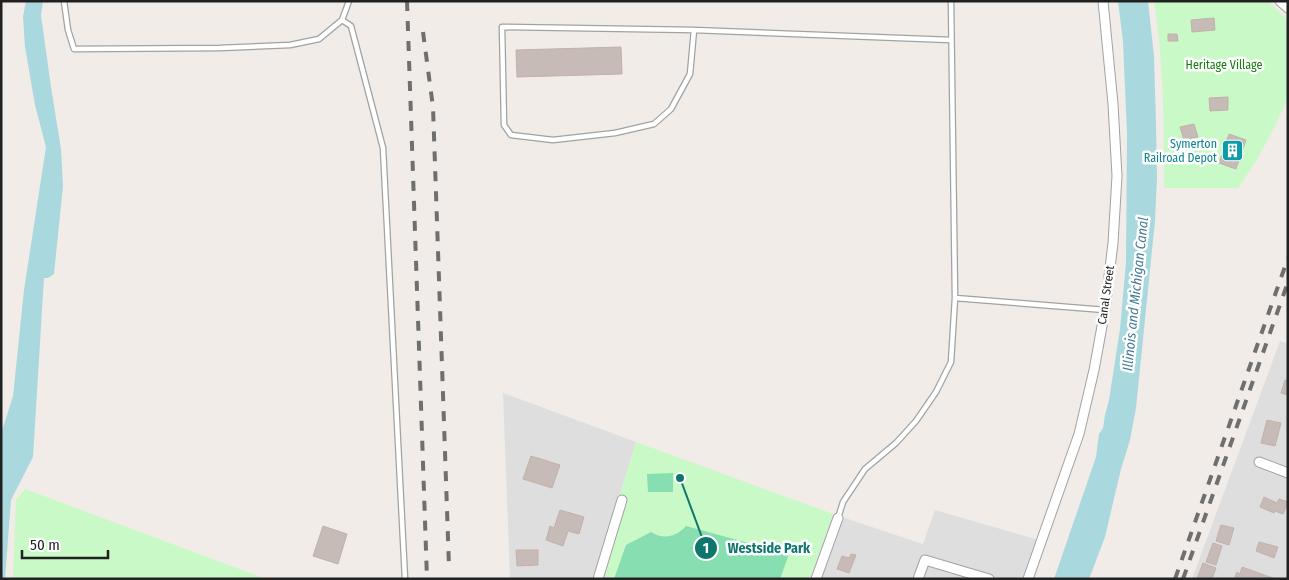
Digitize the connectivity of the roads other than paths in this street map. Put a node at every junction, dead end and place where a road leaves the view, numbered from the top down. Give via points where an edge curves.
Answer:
1 (64, 1) edge
2 (349, 1) edge
3 (951, 1) edge
4 (1103, 1) edge
5 (1280, 1) edge
6 (1288, 8) edge
7 (342, 20) junction
8 (694, 30) junction
9 (951, 40) junction
10 (955, 298) junction
11 (1105, 310) junction
12 (1259, 462) dead end
13 (1288, 473) edge
14 (622, 500) dead end
15 (838, 518) joint
16 (404, 579) edge
17 (598, 579) edge
18 (816, 579) edge
19 (918, 579) edge
20 (989, 579) edge
21 (1028, 579) edge

1 - 7 lane via 74,49 290,45 318,39
2 - 7 lane
3 - 9 lane
4 - 11 street, Canal Street via 1117,176
5 - 6 street
7 - 16 lane via 352,26 383,148
8 - 8 lane via 690,74 670,109 654,124 615,133 553,140 511,135 504,126 502,27
8 - 9 lane
9 - 10 lane
10 - 11 lane
10 - 15 lane via 951,362 936,392 896,443 865,470 842,502
11 - 21 street, Canal Street via 1079,434
12 - 13 street
14 - 17 street
15 - 18 street
19 - 20 street via 925,560

